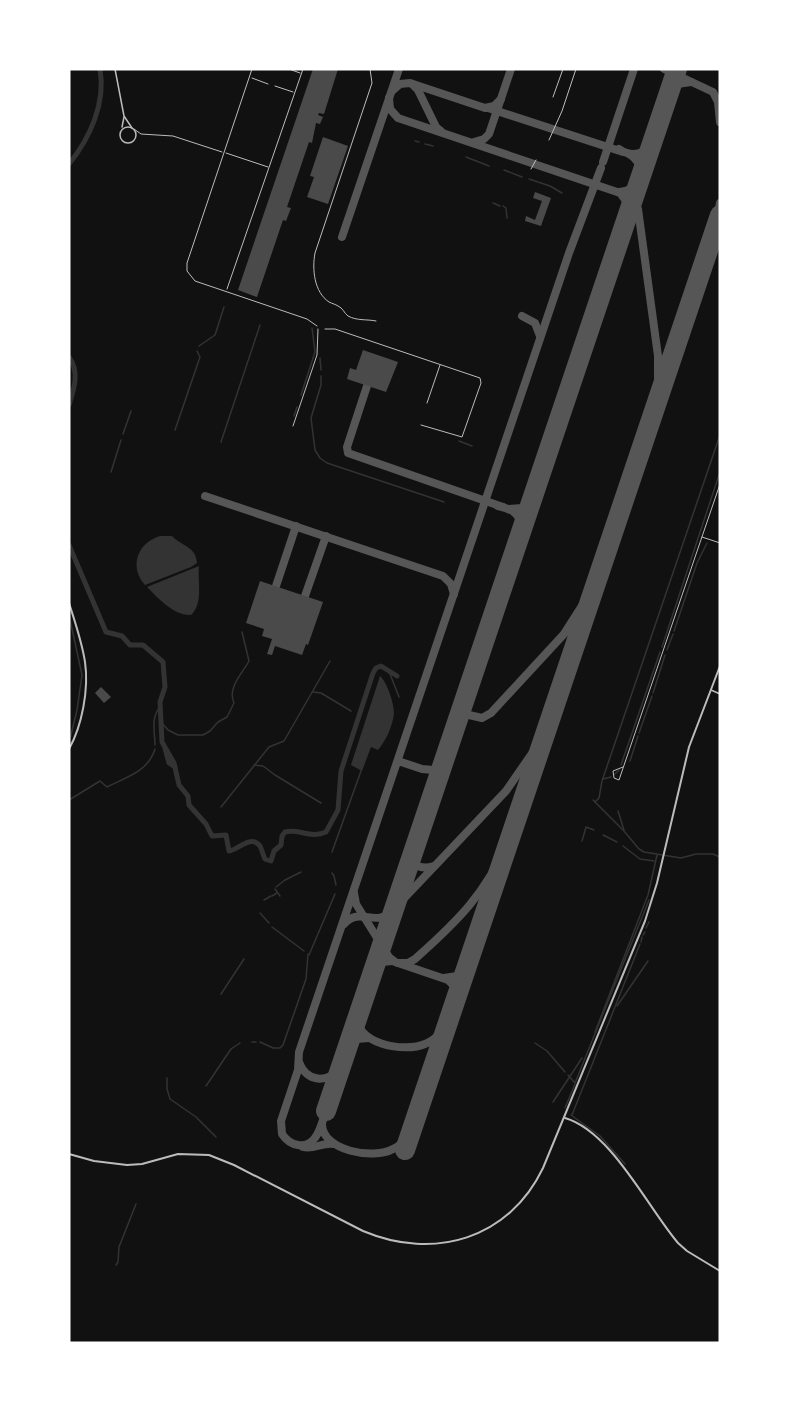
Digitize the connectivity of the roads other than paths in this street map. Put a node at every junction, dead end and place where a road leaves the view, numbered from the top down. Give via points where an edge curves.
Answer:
1 (115, 69) edge
2 (252, 69) edge
3 (289, 69) edge
4 (303, 69) edge
5 (370, 69) edge
6 (563, 69) edge
7 (576, 69) edge
8 (302, 74) junction
9 (250, 78) junction
10 (268, 84) dead end
11 (275, 86) dead end
12 (295, 93) junction
13 (554, 97) dead end
14 (124, 116) junction
15 (133, 128) junction
16 (120, 131) junction
17 (549, 141) dead end
18 (224, 153) junction
19 (536, 160) dead end
20 (270, 168) junction
21 (531, 169) dead end
22 (226, 291) junction
23 (376, 321) dead end
24 (317, 326) dead end
25 (318, 329) dead end
26 (325, 329) dead end
27 (441, 364) junction
28 (427, 403) dead end
29 (421, 425) dead end
30 (292, 426) dead end
31 (720, 484) edge
32 (702, 537) junction
33 (720, 543) edge
34 (69, 603) edge
35 (720, 666) edge
36 (711, 690) junction
37 (720, 694) edge
38 (69, 749) edge
39 (623, 767) dead end
40 (565, 1118) junction
41 (69, 1154) edge
42 (720, 1271) edge

1 - 14 street
2 - 9 lane
3 - 8 lane
4 - 8 lane
5 - 23 lane via 372,82 317,247 313,270 329,302 340,306 349,316
6 - 13 lane
7 - 17 lane
8 - 12 lane
9 - 10 lane
9 - 18 lane
11 - 12 lane
12 - 20 lane
14 - 15 street
14 - 16 street
15 - 16 street
15 - 16 street via 135,137 129,143 121,140
15 - 18 lane
18 - 20 lane
18 - 22 lane via 186,268 194,280
19 - 21 lane
20 - 22 lane
22 - 24 lane
25 - 30 lane via 317,355
26 - 27 lane
27 - 28 lane
27 - 29 lane via 480,377 482,382 462,437
31 - 32 lane
32 - 33 lane
32 - 39 lane
34 - 38 street via 86,674 78,728
35 - 36 street
36 - 37 street
36 - 40 street via 689,747 645,921
40 - 41 street via 540,1174 513,1210 472,1236 428,1245 375,1236 211,1156 178,1154 125,1165
40 - 42 street via 577,1122 607,1148 679,1244

